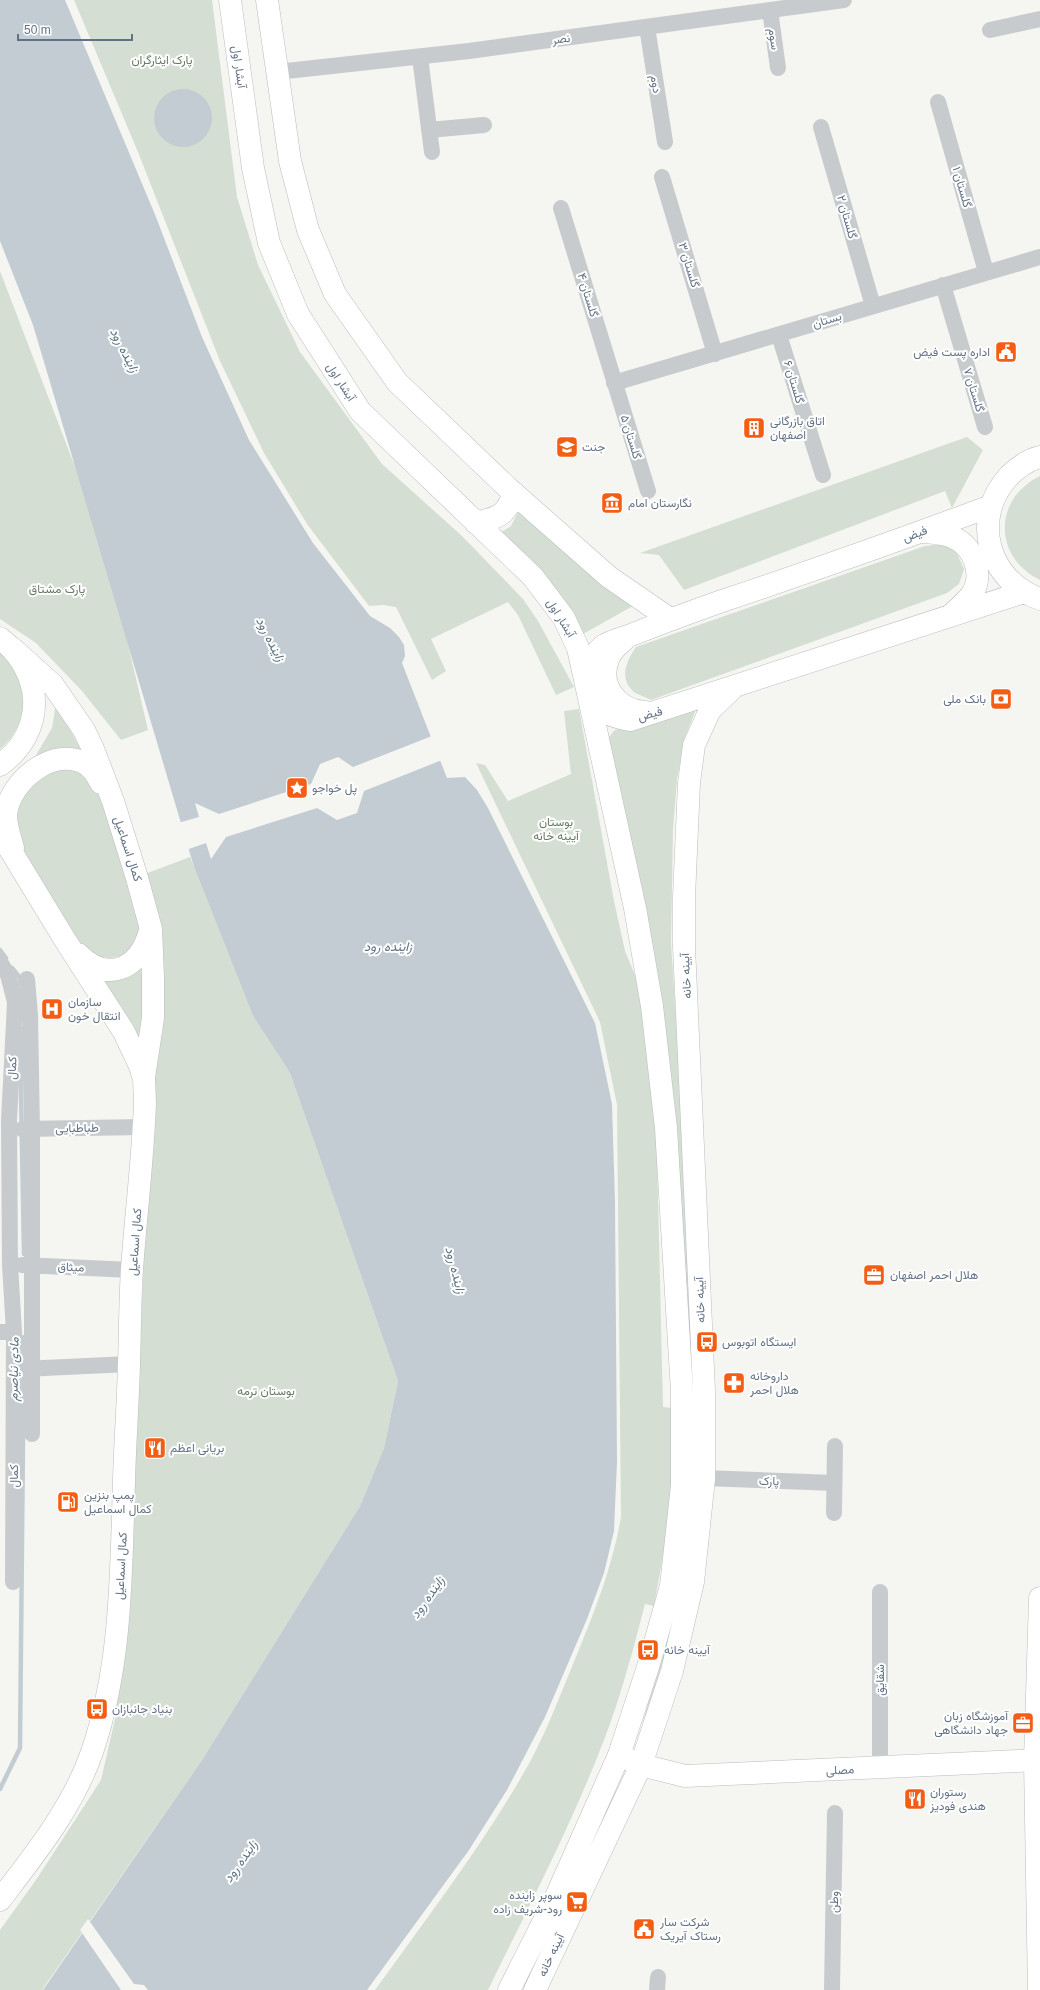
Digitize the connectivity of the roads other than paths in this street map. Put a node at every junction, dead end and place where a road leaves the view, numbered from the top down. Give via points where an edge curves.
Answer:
1 (230, 0) edge
2 (267, 0) edge
3 (844, 0) edge
4 (770, 10) junction
5 (1040, 20) edge
6 (647, 27) junction
7 (990, 30) dead end
8 (420, 56) junction
9 (778, 68) dead end
10 (277, 72) junction
11 (938, 102) dead end
12 (484, 125) dead end
13 (821, 128) dead end
14 (429, 130) junction
15 (665, 142) dead end
16 (432, 152) dead end
17 (662, 177) dead end
18 (561, 208) dead end
19 (1040, 257) edge
20 (986, 272) junction
21 (943, 285) junction
22 (873, 306) junction
23 (779, 335) junction
24 (715, 354) junction
25 (614, 383) junction
26 (985, 427) dead end
27 (1039, 456) edge
28 (823, 474) dead end
29 (648, 491) dead end
30 (514, 494) junction
31 (991, 506) junction
32 (476, 523) junction
33 (921, 532) junction
34 (1036, 598) edge
35 (948, 617) junction
36 (670, 619) junction
37 (626, 637) junction
38 (6, 643) edge
39 (733, 688) junction
40 (589, 691) junction
41 (654, 713) junction
42 (0, 764) edge
43 (112, 801) junction
44 (0, 833) edge
45 (18, 861) junction
46 (151, 929) junction
47 (65, 940) junction
48 (0, 962) edge
49 (27, 979) dead end
50 (144, 1082) junction
51 (6, 1124) edge
52 (144, 1126) junction
53 (32, 1129) junction
54 (33, 1265) junction
55 (5, 1266) edge
56 (698, 1269) junction
57 (132, 1270) junction
58 (675, 1271) junction
59 (7, 1332) edge
60 (129, 1364) junction
61 (33, 1369) junction
62 (14, 1370) junction
63 (7, 1396) edge
64 (32, 1434) dead end
65 (835, 1446) dead end
66 (704, 1478) junction
67 (834, 1483) junction
68 (834, 1513) dead end
69 (13, 1582) dead end
70 (880, 1592) dead end
71 (1040, 1598) edge
72 (619, 1755) junction
73 (1037, 1761) edge
74 (641, 1765) junction
75 (880, 1768) junction
76 (835, 1813) dead end
77 (0, 1900) edge
78 (509, 1990) edge
79 (535, 1990) edge
80 (832, 1990) edge
81 (1039, 1990) edge

1 - 32 main road, آبشار اول via 253,168 269,243 298,314 360,411
2 - 10 main road
3 - 4 street, نصر
4 - 6 street, نصر
4 - 9 street, سوم
5 - 7 street
6 - 8 street, نصر
6 - 15 street, دوم
8 - 10 street, نصر
8 - 14 street
10 - 30 main road via 290,161 308,230 335,294 397,382
11 - 20 street, گلستان ۱
12 - 14 street
13 - 22 street, گلستان ۲
14 - 16 street
17 - 24 street, گلستان ۳
18 - 25 street, گلستان ۴
19 - 20 street, بستان
20 - 21 street, بستان
21 - 22 street, بستان
21 - 26 street, گلستان ۷
22 - 23 street, بستان
23 - 24 street, بستان
23 - 28 street, گلستان ۶
24 - 25 street, بستان
25 - 29 street, گلستان ۵
27 - 31 main road via 1018,468 1004,482
30 - 32 main road via 508,509 497,517
30 - 36 main road via 609,577
31 - 33 main road, فیض
31 - 34 main road via 988,539 1000,570 1011,582
32 - 40 main road, آبشار اول via 533,577 564,618 578,648
33 - 35 main road via 951,536 963,543 977,566 977,580 973,593
33 - 36 main road, فیض
34 - 35 main road, فیض
35 - 39 main road, فیض
36 - 37 main road, فیض
37 - 40 main road, فیض via 603,646 594,657 588,674
37 - 41 main road via 609,657 606,682 611,694 619,703 630,710
38 - 42 main road via 23,661 30,676 34,692 34,709 31,725 24,740 14,754
38 - 43 main road, کمال اسماعیل via 53,685 71,709 93,749
39 - 41 main road, فیض
39 - 56 main road, آیینه خانه via 710,710 694,745 689,783 684,947
40 - 41 main road, فیض via 595,704 613,717 630,720
40 - 58 main road, آیینه خانه via 635,908 652,1006 666,1128
43 - 45 main road via 94,772 79,760 51,761 38,767 18,787 6,814
43 - 46 main road, کمال اسماعیل
44 - 45 main road, کمال اسماعیل
45 - 47 main road, کمال اسماعیل
46 - 47 main road via 146,946 140,955 123,967 108,970 97,968 87,962
46 - 50 main road, کمال اسماعیل via 153,1018
47 - 50 main road, کمال اسماعیل via 124,1032 140,1066
48 - 51 street, کمال via 8,975 15,1002
49 - 53 street
50 - 52 main road, کمال اسماعیل
51 - 53 street, طباطبایی
51 - 55 street, کمال
52 - 53 street, طباطبایی
52 - 57 main road, کمال اسماعیل
53 - 54 street
54 - 55 street, میثاق
54 - 57 street, میثاق
54 - 61 street
55 - 59 street, کمال
56 - 58 main road
56 - 66 main road, آیینه خانه via 704,1391
57 - 60 main road, کمال اسماعیل
58 - 72 main road, آیینه خانه via 682,1392 682,1486 671,1586
59 - 62 street, کمال
60 - 61 street
60 - 77 main road, کمال اسماعیل via 118,1627 112,1676 101,1722 80,1781 69,1801
61 - 62 street
61 - 64 street
62 - 63 street, کمال
63 - 69 street, کمال
65 - 67 street
66 - 67 street, پارک
66 - 74 main road, آیینه خانه via 693,1582 672,1671
67 - 68 street
70 - 75 street, شقایق
71 - 73 main road
72 - 74 main road, مصلی
72 - 78 main road, آیینه خانه via 556,1899
73 - 75 main road, مصلی
73 - 81 main road
74 - 75 main road, مصلی via 686,1776
74 - 79 main road, آیینه خانه
76 - 80 street, وطن

